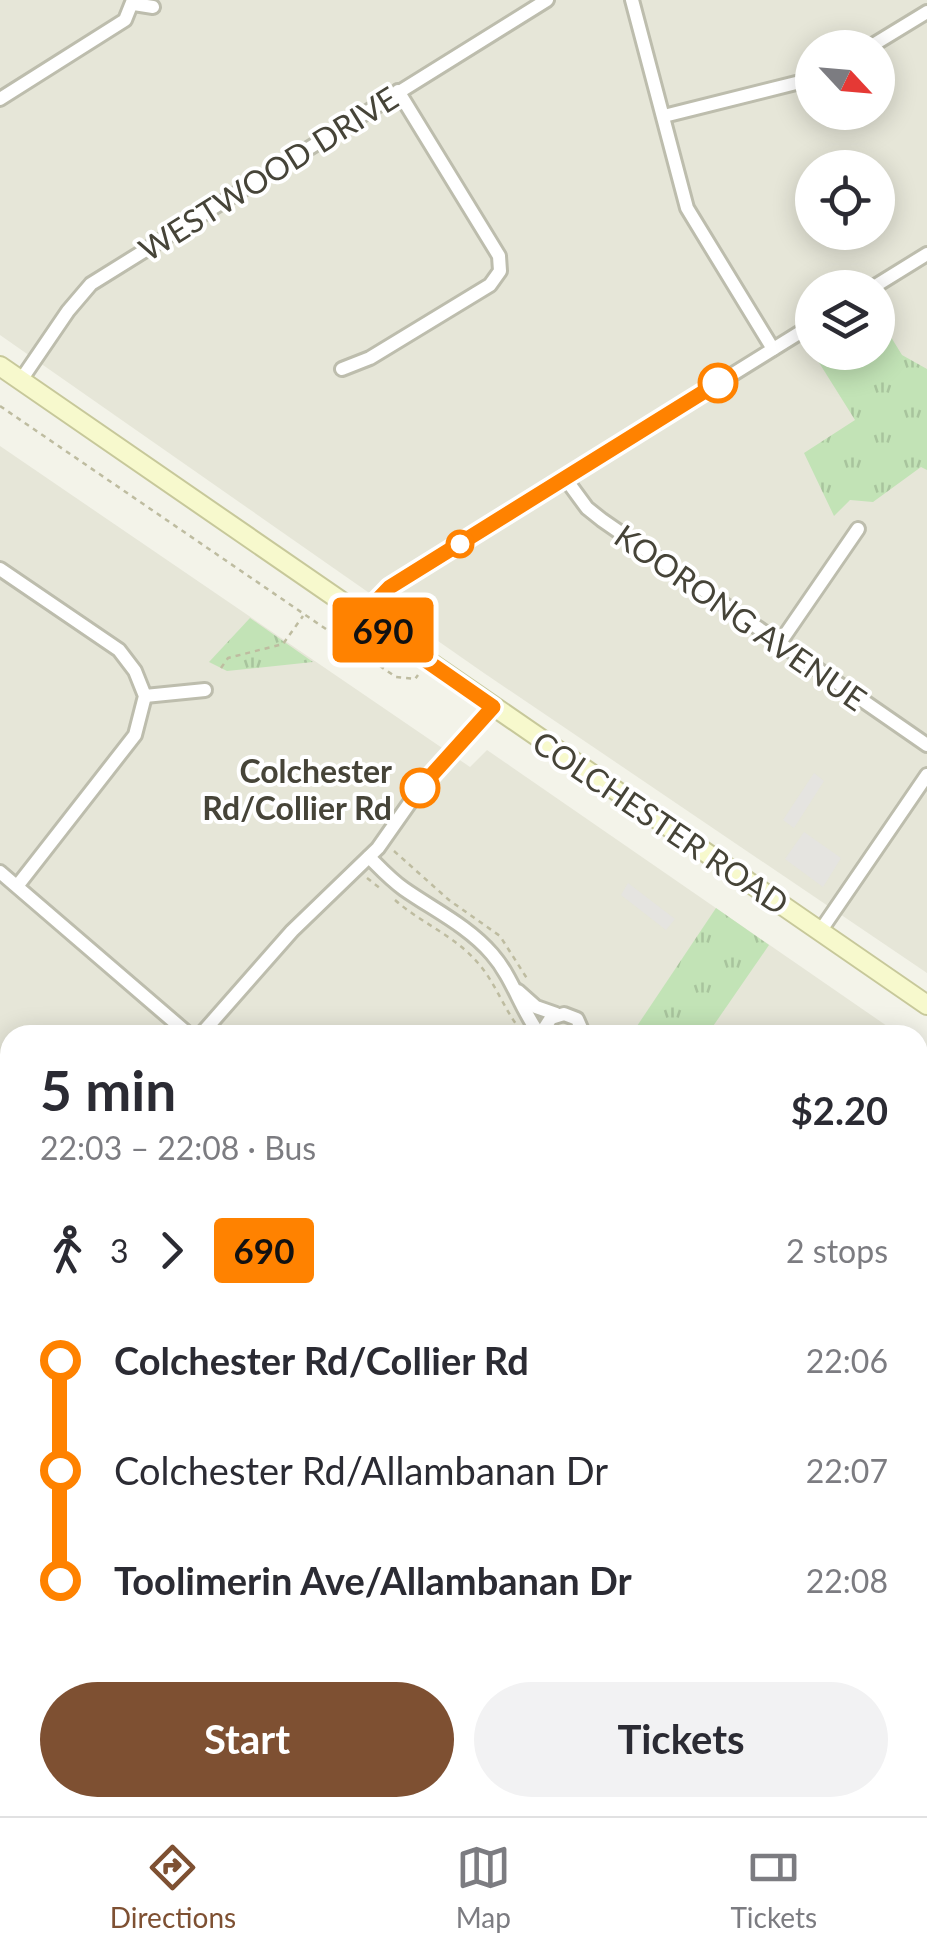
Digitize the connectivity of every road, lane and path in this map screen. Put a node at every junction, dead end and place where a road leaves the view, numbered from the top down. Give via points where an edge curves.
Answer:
1 (547, 0) edge
2 (632, 0) edge
3 (134, 2) edge
4 (153, 6) dead end
5 (927, 12) edge
6 (895, 32) edge
7 (795, 83) edge
8 (398, 91) junction
9 (0, 99) edge
10 (664, 116) junction
11 (927, 254) edge
12 (895, 274) edge
13 (795, 335) edge
14 (773, 349) junction
15 (0, 366) edge
16 (342, 370) dead end
17 (21, 380) junction
18 (0, 406) edge
19 (565, 478) junction
20 (858, 530) dead end
21 (0, 568) edge
22 (304, 614) junction
23 (362, 616) junction
24 (778, 644) junction
25 (221, 668) dead end
26 (415, 679) dead end
27 (205, 690) dead end
28 (145, 696) junction
29 (493, 707) junction
30 (927, 745) edge
31 (927, 775) edge
32 (369, 857) junction
33 (0, 872) edge
34 (366, 878) dead end
35 (18, 885) junction
36 (821, 930) junction
37 (512, 986) junction
38 (927, 1005) edge
39 (556, 1014) junction
40 (175, 1025) edge
41 (212, 1025) edge
42 (519, 1025) edge
43 (532, 1025) edge
44 (545, 1025) edge
45 (580, 1025) edge

1 - 8 street, WESTWOOD DRIVE
2 - 10 street
3 - 4 street
3 - 9 street via 126,20
5 - 6 street
7 - 10 street
8 - 16 street via 499,256 500,271 490,285
8 - 17 street, WESTWOOD DRIVE via 91,284
10 - 14 street via 687,208
11 - 12 street
13 - 14 street
14 - 19 street
15 - 17 main road, COLCHESTER ROAD
17 - 23 main road, COLCHESTER ROAD
18 - 22 path
19 - 23 street via 390,587
19 - 24 street, KOORONG AVENUE via 586,508
20 - 24 street
21 - 28 street via 119,650
22 - 25 path via 282,644 228,658
22 - 26 path via 396,676
23 - 29 main road, COLCHESTER ROAD
24 - 30 street, KOORONG AVENUE
27 - 28 street
28 - 35 street via 135,735
29 - 32 street
29 - 36 main road, COLCHESTER ROAD
31 - 36 street
32 - 37 street via 472,934
32 - 41 street via 292,930
33 - 35 street
34 - 42 path via 478,962
35 - 40 street
36 - 38 main road, COLCHESTER ROAD
37 - 39 street via 536,1008
37 - 43 street
39 - 44 street
39 - 45 street

